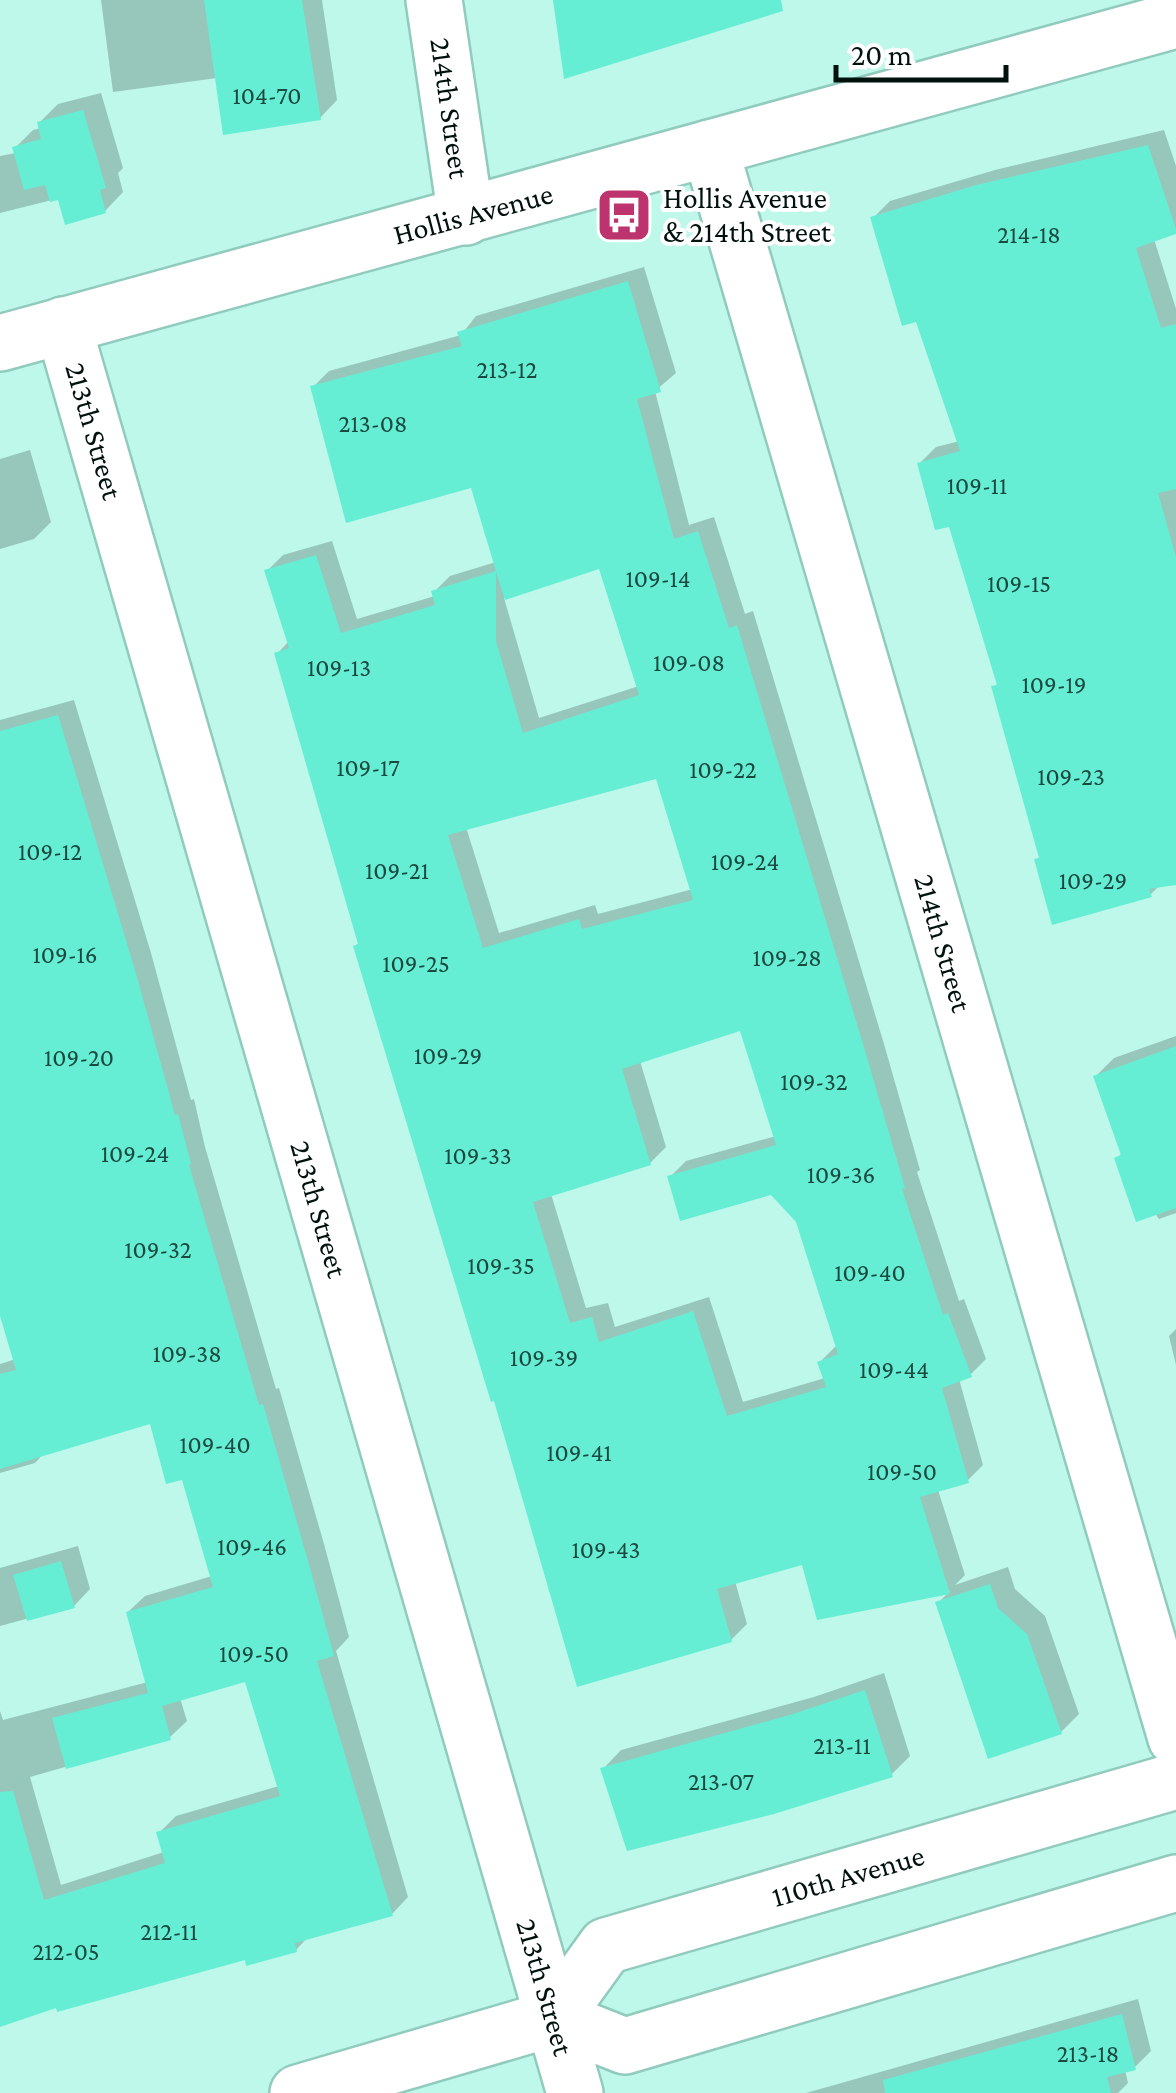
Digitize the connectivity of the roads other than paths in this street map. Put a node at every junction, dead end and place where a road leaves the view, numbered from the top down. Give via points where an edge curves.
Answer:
1 (434, 0) edge
2 (1162, 15) edge
3 (710, 148) junction
4 (466, 217) junction
5 (63, 325) junction
6 (0, 343) edge
7 (1176, 1738) edge
8 (1176, 1781) edge
9 (1176, 1883) edge
10 (554, 2018) junction
11 (298, 2093) edge
12 (576, 2093) edge

1 - 4 street, 214th Street
2 - 3 street, Hollis Avenue
3 - 4 street, Hollis Avenue
3 - 7 street, 214th Street
4 - 5 street, Hollis Avenue
5 - 6 street, Hollis Avenue
5 - 10 street, 213th Street
8 - 10 street, 110th Avenue via 606,1946
9 - 10 street via 625,2046
10 - 11 street
10 - 12 street, 213th Street

